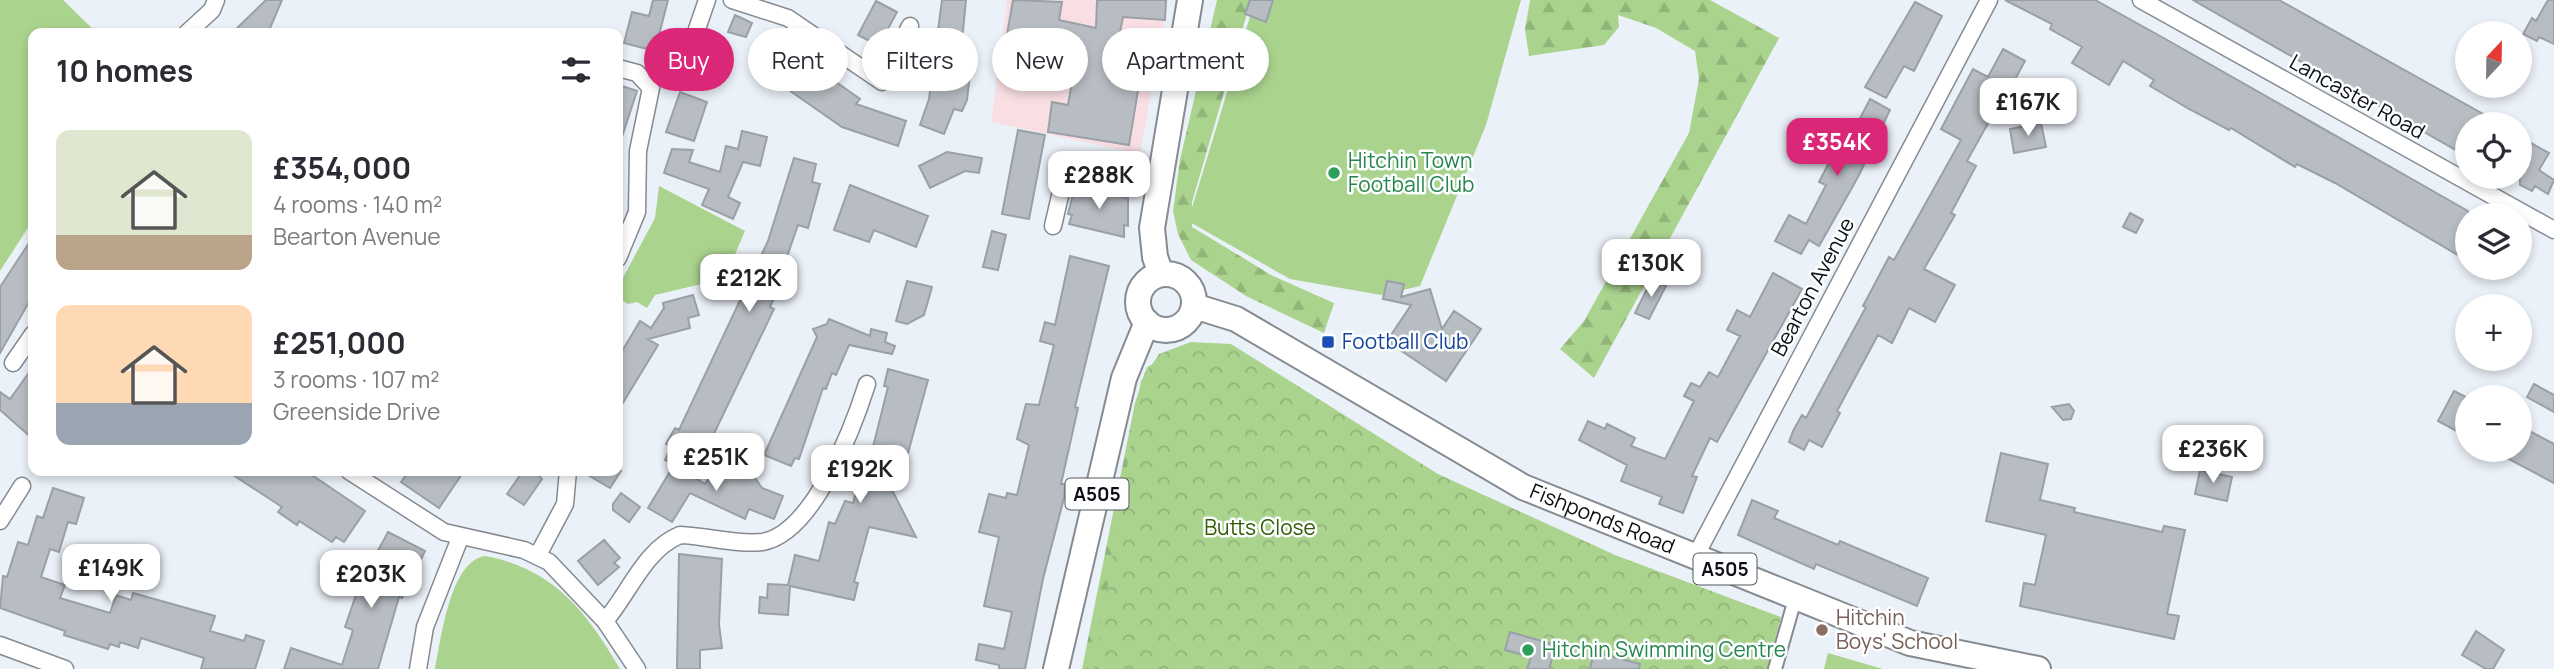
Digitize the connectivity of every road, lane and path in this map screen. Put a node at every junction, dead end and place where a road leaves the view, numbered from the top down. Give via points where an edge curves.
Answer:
1 (216, 0) edge
2 (707, 0) edge
3 (732, 0) edge
4 (1190, 0) edge
5 (1989, 0) edge
6 (2141, 0) edge
7 (911, 26) dead end
8 (192, 28) edge
9 (697, 28) edge
10 (623, 70) edge
11 (1159, 181) junction
12 (1053, 226) dead end
13 (2554, 230) edge
14 (623, 246) edge
15 (1161, 274) junction
16 (1194, 306) junction
17 (1147, 322) junction
18 (28, 341) edge
19 (13, 363) dead end
20 (867, 384) dead end
21 (356, 476) edge
22 (568, 476) edge
23 (22, 486) dead end
24 (0, 522) edge
25 (460, 538) junction
26 (531, 553) junction
27 (1695, 557) junction
28 (1795, 598) junction
29 (606, 621) junction
30 (0, 645) edge
31 (65, 669) edge
32 (418, 669) edge
33 (637, 669) edge
34 (1056, 669) edge
35 (1776, 669) edge
36 (2038, 669) edge

1 - 8 street
2 - 9 street
3 - 7 street via 788,18 883,82
4 - 11 main road
5 - 27 street, Bearton Avenue
6 - 13 street, Lancaster Road
10 - 14 street via 644,78 651,93 638,151 637,212
11 - 12 street via 1068,161
11 - 15 main road via 1152,229
15 - 16 main road via 1186,281
15 - 17 main road via 1140,292 1139,308
16 - 17 main road via 1187,321 1172,329
16 - 27 main road, Fishponds Road / A505 via 1236,320 1523,488
17 - 34 main road, A505 via 1124,378
18 - 19 street
20 - 29 street via 835,462 787,531 764,541 680,535 668,540 653,552
21 - 25 street via 430,525
22 - 26 street via 565,504
23 - 24 street
25 - 26 street
25 - 32 street via 425,627
26 - 29 street via 559,570
27 - 28 main road, Fishponds Road / A505
28 - 35 street
28 - 36 main road, Fishponds Road / A505 via 1910,643
29 - 33 street
30 - 31 street

